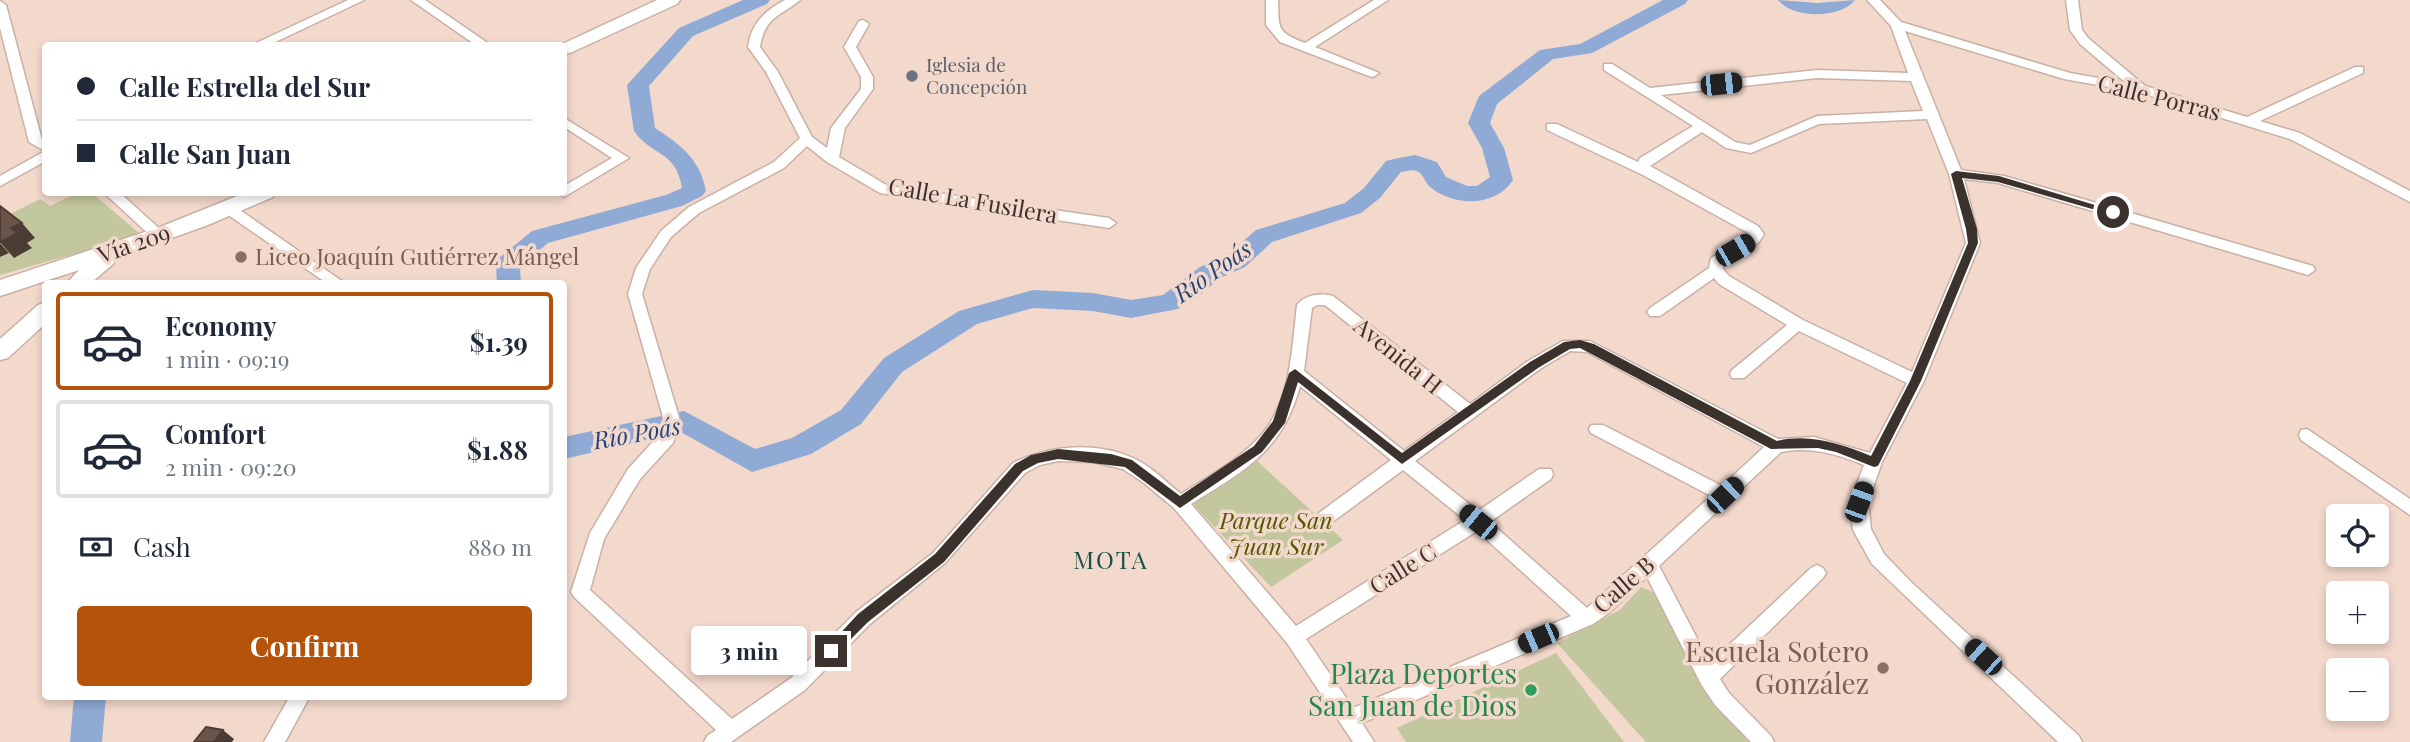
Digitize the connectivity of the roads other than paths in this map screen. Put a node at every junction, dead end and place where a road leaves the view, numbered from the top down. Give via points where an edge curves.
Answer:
1 (417, 0) edge
2 (671, 0) edge
3 (794, 0) edge
4 (1272, 0) edge
5 (1381, 0) edge
6 (1872, 0) edge
7 (2072, 0) edge
8 (352, 1) edge
9 (0, 5) edge
10 (863, 24) dead end
11 (1897, 25) junction
12 (265, 42) edge
13 (480, 42) edge
14 (6, 44) edge
15 (1306, 47) junction
16 (567, 48) edge
17 (1608, 67) dead end
18 (2359, 70) dead end
19 (1373, 73) dead end
20 (1917, 77) junction
21 (2140, 89) junction
22 (1649, 92) junction
23 (1930, 115) junction
24 (2249, 121) junction
25 (567, 124) edge
26 (1702, 125) junction
27 (1552, 127) dead end
28 (807, 139) junction
29 (42, 145) edge
30 (42, 157) edge
31 (832, 159) junction
32 (1648, 172) junction
33 (1956, 174) junction
34 (0, 182) edge
35 (567, 190) edge
36 (114, 196) edge
37 (257, 196) edge
38 (2410, 197) edge
39 (229, 209) junction
40 (1109, 223) dead end
41 (158, 235) junction
42 (117, 251) junction
43 (1716, 270) junction
44 (2308, 270) dead end
45 (43, 274) junction
46 (65, 280) edge
47 (81, 280) edge
48 (333, 280) edge
49 (0, 288) edge
50 (1655, 312) dead end
51 (42, 314) edge
52 (1798, 324) junction
53 (0, 352) edge
54 (1295, 373) junction
55 (1738, 374) dead end
56 (1916, 381) junction
57 (1469, 412) junction
58 (1597, 429) dead end
59 (2307, 435) dead end
60 (1776, 446) junction
61 (1402, 460) junction
62 (1874, 462) junction
63 (1545, 474) dead end
64 (1725, 495) junction
65 (1180, 503) junction
66 (2410, 508) edge
67 (1325, 518) dead end
68 (1478, 522) junction
69 (1649, 564) junction
70 (1817, 573) dead end
71 (1586, 618) junction
72 (1294, 637) junction
73 (1707, 678) junction
74 (299, 700) edge
75 (1349, 719) junction
76 (731, 731) junction
77 (274, 742) edge
78 (714, 742) edge
79 (1364, 742) edge
80 (1763, 742) edge
81 (2072, 742) edge

1 - 13 street
2 - 16 main road
3 - 28 street via 767,14 755,32 754,47
4 - 15 street via 1274,31
5 - 15 street
6 - 11 street
7 - 21 street via 2076,30 2084,41
8 - 12 street
9 - 14 street
10 - 31 street via 850,47 867,77 867,89 838,128
11 - 20 street
11 - 21 street, Calle Porras via 2068,76
14 - 29 street via 36,142
15 - 19 street
17 - 22 street
18 - 24 street
20 - 22 street via 1817,74
20 - 23 street
21 - 24 street, Calle Porras
22 - 26 street
23 - 26 street via 1817,120 1751,149 1731,145
23 - 33 street
24 - 38 street, Calle Porras via 2295,136
25 - 35 street via 622,158
26 - 32 street via 1645,161 1643,167
27 - 32 street
28 - 31 street, Calle La Fusilera
28 - 76 street via 779,165 687,216 666,234 643,268 635,294 673,424 667,438 634,474 596,538 580,592
30 - 34 street
31 - 40 street, Calle La Fusilera via 885,190
32 - 43 street via 1757,234 1716,261
33 - 44 street via 1999,179
33 - 56 street via 1973,243
36 - 41 street
37 - 39 main road, Vía 209
39 - 41 main road, Vía 209
39 - 48 street
41 - 42 main road, Vía 209
42 - 45 main road, Vía 209
42 - 47 main road
43 - 50 street
43 - 52 street
45 - 46 main road
45 - 49 main road, Vía 209
51 - 53 main road
52 - 55 street
52 - 56 street
54 - 57 street, Avenida H via 1305,305 1328,300
54 - 61 street
54 - 65 street via 1279,423 1258,449
56 - 62 street
57 - 60 street via 1568,345 1590,347
57 - 61 street
58 - 64 street
59 - 66 street
60 - 62 street via 1818,444
60 - 64 street, Calle B
61 - 67 street
61 - 68 street
62 - 81 street via 1859,502 1863,530 1878,559
63 - 68 street, Calle C
64 - 69 street, Calle B
65 - 72 street
65 - 76 street via 1128,463 1093,455 1036,459 1019,468 939,558 863,618 798,684
68 - 71 street
68 - 72 street, Calle C
69 - 71 street, Calle B
69 - 73 street
70 - 73 street
71 - 75 street, Calle B
72 - 75 street
73 - 80 street
74 - 77 street
75 - 79 street
76 - 78 street

